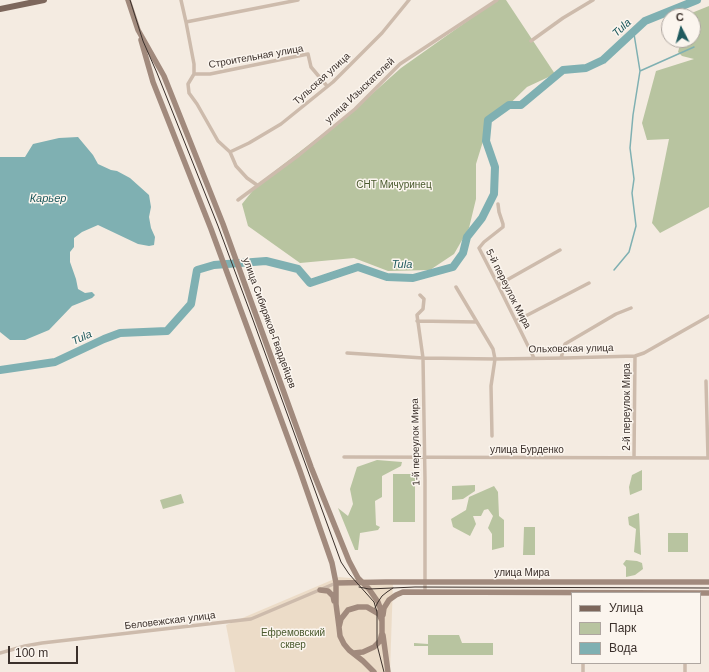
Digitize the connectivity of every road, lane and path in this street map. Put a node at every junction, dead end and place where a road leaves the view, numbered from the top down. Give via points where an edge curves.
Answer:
1 (44, 0) edge
2 (128, 0) edge
3 (181, 0) edge
4 (298, 0) edge
5 (409, 0) edge
6 (497, 0) edge
7 (593, 0) edge
8 (0, 9) edge
9 (186, 22) junction
10 (138, 30) junction
11 (531, 41) dead end
12 (194, 74) junction
13 (327, 86) junction
14 (230, 152) junction
15 (257, 185) junction
16 (238, 200) dead end
17 (498, 204) dead end
18 (560, 250) dead end
19 (589, 283) dead end
20 (498, 285) junction
21 (456, 287) dead end
22 (420, 295) dead end
23 (631, 308) dead end
24 (709, 316) edge
25 (418, 321) junction
26 (516, 321) junction
27 (477, 322) junction
28 (347, 353) dead end
29 (635, 356) junction
30 (423, 358) junction
31 (534, 358) junction
32 (561, 358) junction
33 (494, 359) junction
34 (706, 381) dead end
35 (492, 436) dead end
36 (344, 457) dead end
37 (425, 457) junction
38 (634, 458) junction
39 (708, 458) edge
40 (362, 582) junction
41 (425, 582) junction
42 (709, 582) edge
43 (336, 583) junction
44 (320, 590) junction
45 (425, 592) junction
46 (571, 593) edge
47 (336, 604) junction
48 (382, 621) junction
49 (339, 627) junction
50 (382, 633) junction
51 (0, 653) edge
52 (354, 653) junction
53 (374, 672) edge
54 (388, 672) edge

1 - 8 main road
2 - 10 main road, улица Сибиряков-Гвардейцев
3 - 9 street
4 - 9 street
5 - 13 street, Тульская улица via 382,33
6 - 15 street, улица Изыскателей via 400,64 355,109 299,155
7 - 11 street
9 - 12 street
10 - 40 main road, улица Сибиряков-Гвардейцев via 164,76 223,224 311,467 351,566
10 - 43 main road, улица Сибиряков-Гвардейцев via 153,82 211,229 300,471 332,563
12 - 13 street, Строительная улица via 210,74 308,54 311,67
12 - 14 street via 188,84 189,93 218,141
13 - 14 street, Тульская улица via 282,124
14 - 15 street via 236,166
15 - 16 street, улица Изыскателей
17 - 20 street, 5-й переулок Мира via 503,227 479,248
18 - 20 street
19 - 26 street
20 - 26 street, 5-й переулок Мира
21 - 27 street
22 - 25 street, 1-й переулок Мира via 424,300
23 - 32 street via 616,314 566,344
24 - 29 street, Ольховская улица
25 - 27 street
25 - 30 street, 1-й переулок Мира
26 - 31 street, 5-й переулок Мира
27 - 33 street via 493,350
28 - 30 street, Ольховская улица
29 - 32 street, Ольховская улица
29 - 38 street, 2-й переулок Мира
30 - 33 street, Ольховская улица
30 - 37 street, 1-й переулок Мира
31 - 32 street, Ольховская улица
31 - 33 street, Ольховская улица
33 - 35 street via 491,386
34 - 39 street
36 - 37 street, улица Бурденко
37 - 38 street, улица Бурденко
37 - 41 street, 1-й переулок Мира
38 - 39 street, улица Бурденко
40 - 41 main road, улица Мира
40 - 43 main road, улица Мира
40 - 48 main road, улица Сибиряков-Гвардейцев via 379,605
41 - 42 main road, улица Мира
41 - 45 street, 1-й переулок Мира
43 - 44 street, Беловежская улица
43 - 47 main road, улица Сибиряков-Гвардейцев
44 - 47 main road via 328,591
44 - 51 street, Беловежская улица via 251,619 25,646
45 - 46 main road, улица Мира
45 - 48 main road via 403,592 389,600 384,608
47 - 49 main road, улица Сибиряков-Гвардейцев
48 - 49 main road via 377,612 367,607 358,607 348,610 341,618
48 - 50 main road
49 - 52 main road via 344,644
50 - 52 main road via 380,641 374,647
50 - 54 main road
52 - 53 main road

